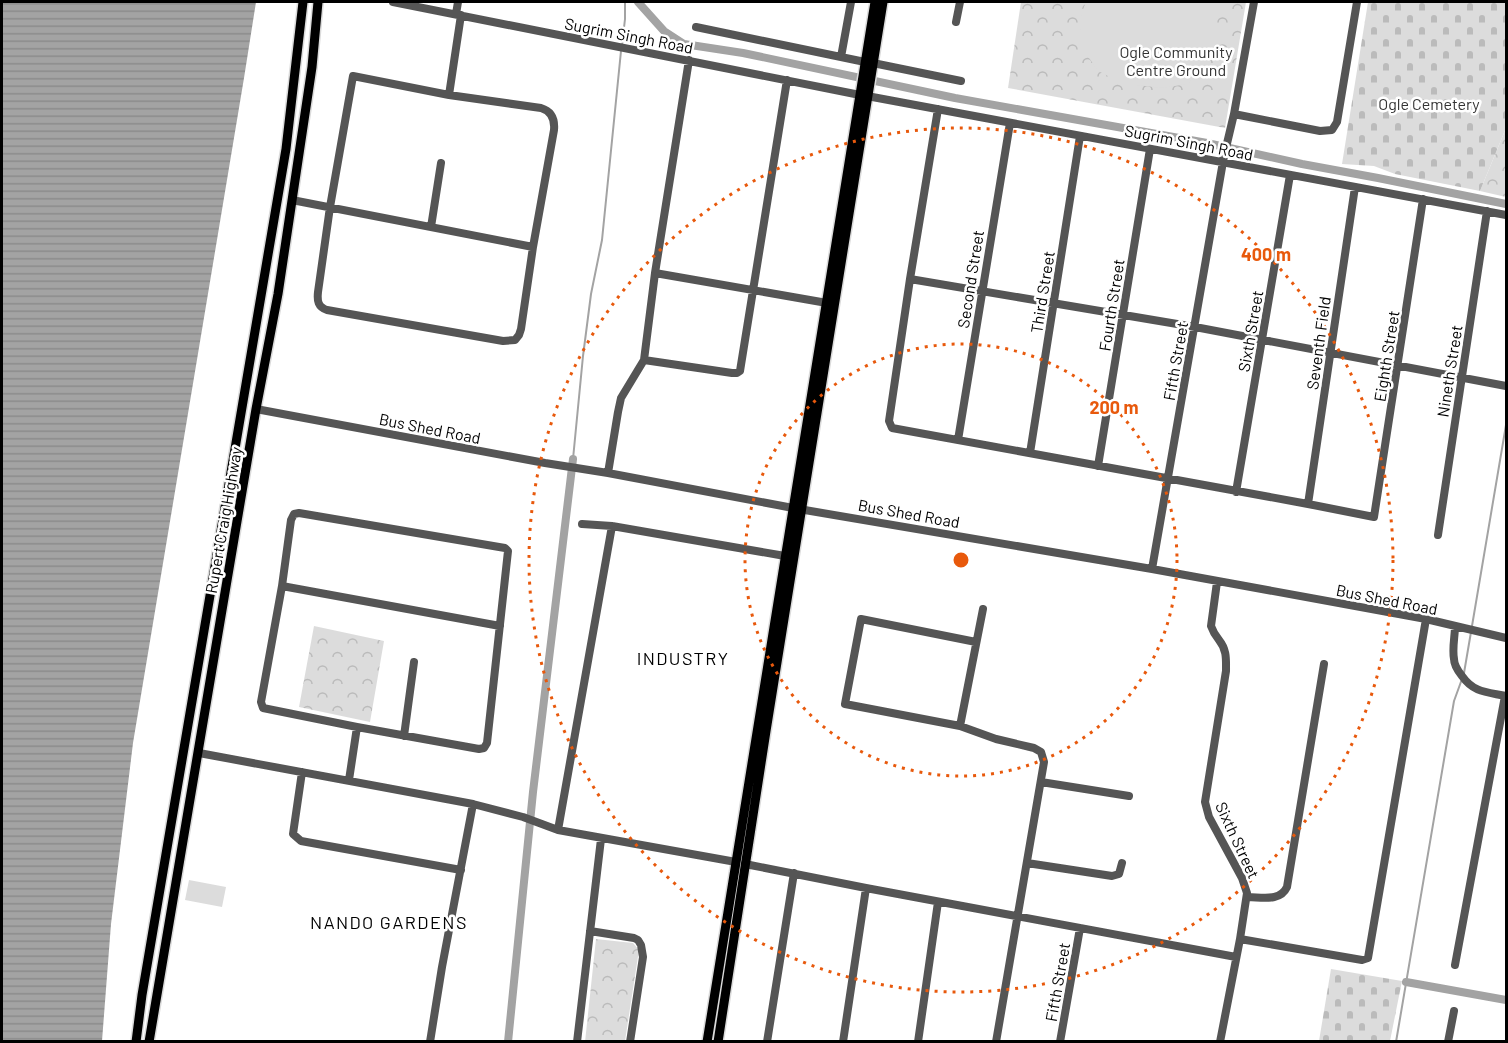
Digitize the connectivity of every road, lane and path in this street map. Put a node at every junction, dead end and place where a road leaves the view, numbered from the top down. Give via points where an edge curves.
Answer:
1 (303, 2) edge
2 (318, 2) edge
3 (393, 2) edge
4 (458, 2) edge
5 (851, 2) edge
6 (875, 2) edge
7 (883, 2) edge
8 (960, 2) edge
9 (1254, 2) edge
10 (1357, 2) edge
11 (458, 14) junction
12 (956, 22) dead end
13 (696, 27) dead end
14 (841, 57) junction
15 (689, 60) junction
16 (869, 63) junction
17 (787, 80) junction
18 (961, 81) dead end
19 (864, 94) junction
20 (449, 95) junction
21 (938, 109) junction
22 (1234, 114) junction
23 (1010, 123) junction
24 (1080, 136) junction
25 (1150, 149) junction
26 (1224, 159) junction
27 (441, 163) dead end
28 (1290, 175) junction
29 (1355, 187) junction
30 (1423, 199) junction
31 (292, 200) junction
32 (330, 207) junction
33 (1487, 211) junction
34 (1506, 215) edge
35 (431, 227) junction
36 (533, 247) junction
37 (655, 273) junction
38 (910, 279) junction
39 (754, 291) junction
40 (982, 292) junction
41 (827, 303) junction
42 (1053, 303) junction
43 (1123, 315) junction
44 (1195, 327) junction
45 (1262, 340) junction
46 (1330, 352) junction
47 (644, 360) junction
48 (1398, 365) junction
49 (1462, 377) junction
50 (1506, 386) edge
51 (256, 408) junction
52 (958, 440) junction
53 (1030, 453) junction
54 (1098, 466) junction
55 (608, 472) junction
56 (1168, 479) junction
57 (1236, 492) junction
58 (1308, 504) junction
59 (798, 508) junction
60 (582, 524) dead end
61 (612, 526) junction
62 (1438, 535) dead end
63 (785, 555) junction
64 (1152, 569) junction
65 (1217, 582) junction
66 (282, 586) junction
67 (983, 609) dead end
68 (1426, 620) junction
69 (500, 626) junction
70 (1455, 626) junction
71 (1506, 638) edge
72 (976, 642) junction
73 (414, 662) dead end
74 (1324, 664) dead end
75 (1506, 696) edge
76 (960, 726) junction
77 (357, 727) junction
78 (404, 736) junction
79 (198, 753) junction
80 (302, 772) junction
81 (349, 780) junction
82 (1041, 782) junction
83 (1129, 796) dead end
84 (473, 804) junction
85 (558, 830) junction
86 (602, 839) junction
87 (740, 863) junction
88 (1027, 863) junction
89 (1122, 863) dead end
90 (461, 870) junction
91 (794, 873) junction
92 (866, 888) junction
93 (1247, 897) junction
94 (938, 902) junction
95 (1018, 916) junction
96 (1080, 928) junction
97 (590, 931) junction
98 (1240, 939) junction
99 (1236, 957) junction
100 (1455, 965) dead end
101 (1454, 1011) dead end
102 (136, 1041) edge
103 (149, 1041) edge
104 (430, 1041) edge
105 (578, 1041) edge
106 (630, 1041) edge
107 (707, 1041) edge
108 (718, 1041) edge
109 (767, 1041) edge
110 (843, 1041) edge
111 (918, 1041) edge
112 (996, 1041) edge
113 (1060, 1041) edge
114 (1220, 1041) edge
115 (1448, 1041) edge

1 - 102 main road, Rupert Craig Highway via 286,148
2 - 31 main road, Rupert Craig Highway
3 - 11 street, Sugrim Singh Road
4 - 11 street
5 - 14 street
6 - 16 main road
7 - 16 main road
8 - 12 street
9 - 22 street, Fifth Street
10 - 22 street via 1337,122 1332,130
11 - 15 street, Sugrim Singh Road
11 - 20 street
13 - 14 street
14 - 16 street
15 - 17 street, Sugrim Singh Road
15 - 37 street
16 - 18 street
16 - 19 main road
17 - 19 street, Sugrim Singh Road
17 - 39 street
19 - 21 street, Sugrim Singh Road
19 - 41 main road
19 - 59 main road
20 - 32 street via 353,76
20 - 36 street via 550,112 554,129
21 - 23 street, Sugrim Singh Road
21 - 38 street
22 - 26 street, Fifth Street
23 - 24 street, Sugrim Singh Road
23 - 40 street, Second Street
24 - 25 street, Sugrim Singh Road
24 - 42 street, Third Street
25 - 26 street, Sugrim Singh Road
25 - 43 street, Fourth Street
26 - 28 street, Sugrim Singh Road
26 - 44 street, Fifth Street
27 - 35 street
28 - 29 street, Sugrim Singh Road
28 - 45 street, Sixth Street
29 - 30 street, Sugrim Singh Road
29 - 46 street, Seventh Field
30 - 33 street, Sugrim Singh Road
30 - 48 street, Eighth Street
31 - 32 street
31 - 51 main road, Rupert Craig Highway
32 - 35 street
32 - 36 street via 317,297 318,304 327,310 515,340 521,329
33 - 34 street, Sugrim Singh Road
33 - 49 street, Nineth Street
35 - 36 street
37 - 39 street
37 - 47 street
38 - 40 street
38 - 52 street via 889,425
39 - 41 street
39 - 47 street via 739,372
40 - 42 street
40 - 52 street, Second Street
41 - 59 main road
42 - 43 street
42 - 53 street, Third Street
43 - 44 street
43 - 54 street, Fourth Street
44 - 45 street
44 - 56 street, Fifth Street
45 - 46 street
45 - 57 street, Sixth Street
46 - 48 street
46 - 58 street, Seventh Field
47 - 55 street via 621,398
48 - 49 street
48 - 58 street, Eighth Street via 1374,518
49 - 50 street
49 - 62 street, Nineth Street
51 - 55 street, Bus Shed Road
51 - 79 main road, Rupert Craig Highway
52 - 53 street
53 - 54 street
54 - 56 street
55 - 59 street, Bus Shed Road
56 - 57 street
56 - 64 street, Fifth Street
57 - 58 street
59 - 63 main road
59 - 64 street, Bus Shed Road
59 - 87 main road
60 - 61 street
61 - 63 street
61 - 85 street
63 - 87 main road
64 - 65 street, Bus Shed Road
65 - 68 street, Bus Shed Road
65 - 93 street, Sixth Street via 1211,626 1224,648 1226,671 1205,805
66 - 69 street
66 - 69 street via 294,514 505,548 508,551
66 - 77 street via 263,708
67 - 72 street
68 - 70 street, Bus Shed Road
68 - 98 street via 1368,958
69 - 78 street via 484,748
70 - 71 street
70 - 75 street, Bus Shed Road via 1454,659 1467,684
72 - 76 street
72 - 76 street via 861,619 845,704
73 - 78 street
74 - 93 street via 1287,887 1278,897
75 - 100 street
76 - 82 street via 1034,748 1043,755
77 - 78 street
77 - 81 street
79 - 80 street
79 - 103 main road, Rupert Craig Highway
80 - 81 street
80 - 90 street via 293,834 301,841
81 - 84 street
82 - 83 street
82 - 88 street
84 - 85 street
84 - 90 street
85 - 86 street
86 - 87 street
86 - 97 street
87 - 91 street
87 - 107 main road
87 - 108 main road
88 - 89 street via 1112,876 1119,874
88 - 95 street
90 - 104 street
91 - 92 street
91 - 109 street
92 - 94 street
92 - 110 street
93 - 98 street, Sixth Street
94 - 95 street
94 - 111 street
95 - 96 street
95 - 112 street
96 - 99 street
96 - 113 street, Fifth Street
97 - 105 street
97 - 106 street via 634,938 641,945 643,957
98 - 99 street, Sixth Street
99 - 114 street, Sixth Street
101 - 115 street

